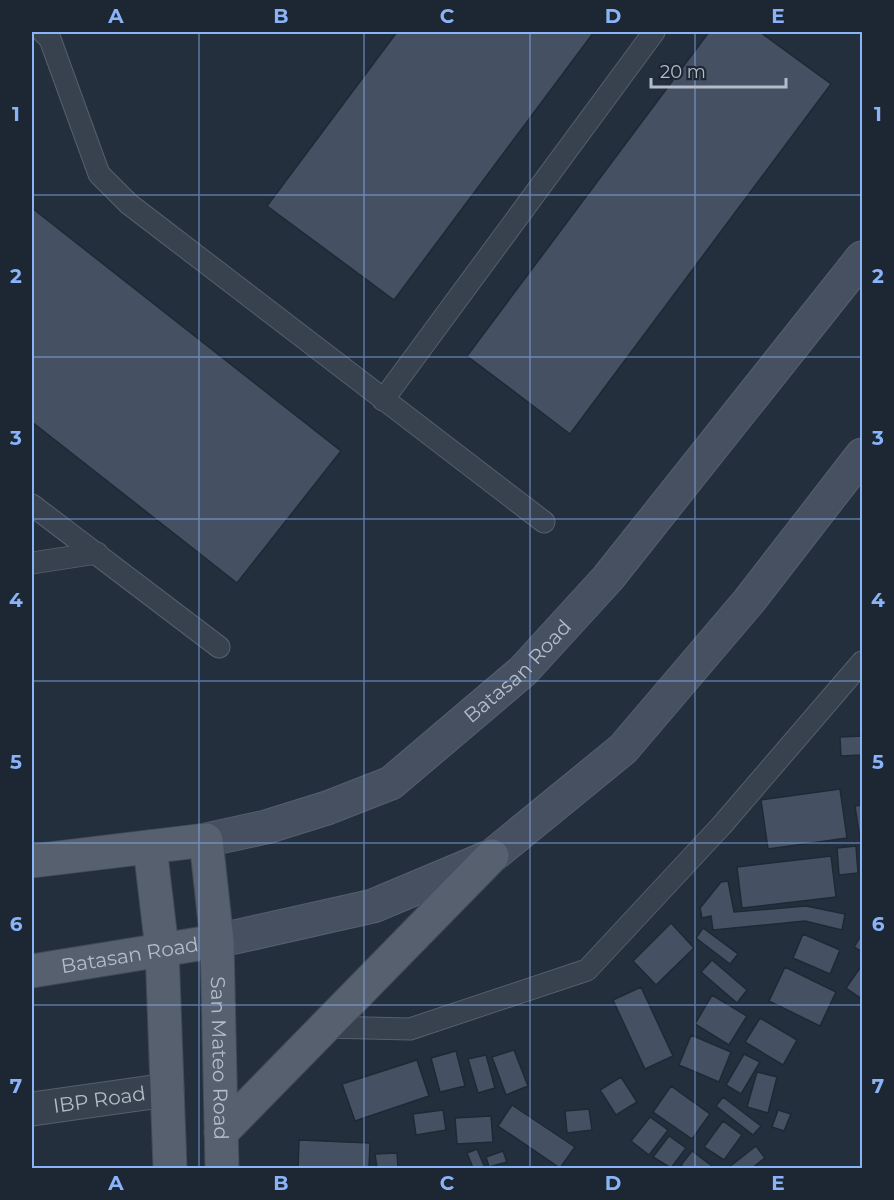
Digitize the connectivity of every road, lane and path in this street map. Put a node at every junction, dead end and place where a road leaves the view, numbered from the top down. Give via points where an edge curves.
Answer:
1 (43, 32) edge
2 (654, 32) edge
3 (862, 258) edge
4 (383, 400) junction
5 (862, 455) edge
6 (32, 505) edge
7 (544, 522) dead end
8 (97, 554) junction
9 (32, 563) edge
10 (219, 647) dead end
11 (862, 662) edge
12 (206, 840) junction
13 (150, 847) junction
14 (492, 856) junction
15 (32, 861) edge
16 (217, 941) junction
17 (162, 949) junction
18 (32, 971) edge
19 (324, 1027) junction
20 (167, 1090) junction
21 (32, 1109) edge
22 (221, 1133) junction
23 (170, 1168) edge
24 (222, 1168) edge

1 - 4 lane via 50,39 99,174 129,204
2 - 4 lane
3 - 12 main road, Batasan Road via 608,578 523,671 391,783 266,827
4 - 7 lane
5 - 14 main road, Batasan Road via 749,601 623,749
6 - 8 lane
8 - 9 lane
8 - 10 lane
11 - 19 lane via 722,825 586,970 410,1029
12 - 13 main road, Batasan Road
12 - 16 main road, San Mateo Road
13 - 15 main road, Batasan Road
13 - 17 main road
14 - 16 main road, Batasan Road via 373,906
14 - 19 main road
16 - 17 main road, Batasan Road
16 - 22 main road, San Mateo Road
17 - 18 main road, Batasan Road
17 - 20 main road
19 - 22 main road
20 - 21 street, IBP Road
20 - 23 main road
22 - 24 main road, San Mateo Road

